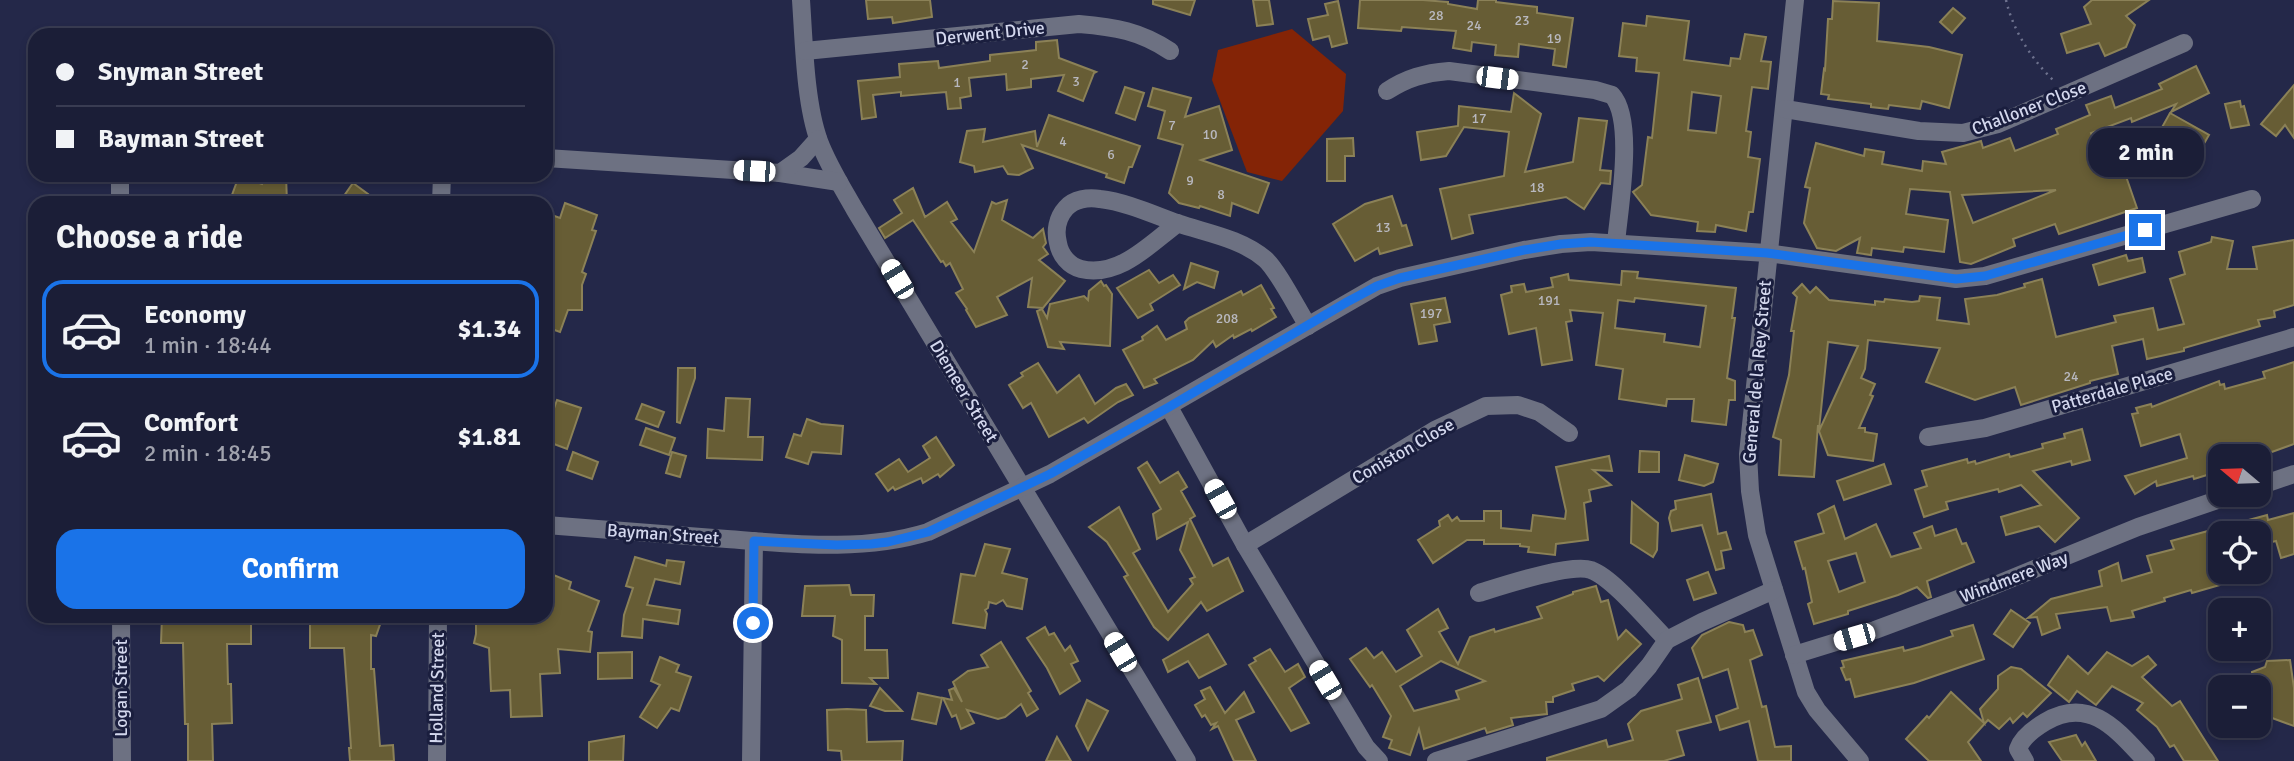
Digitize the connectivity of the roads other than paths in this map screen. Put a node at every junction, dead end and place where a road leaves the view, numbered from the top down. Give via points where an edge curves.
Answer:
1 (801, 0) edge
2 (1795, 0) edge
3 (2184, 43) dead end
4 (805, 51) junction
5 (1170, 51) dead end
6 (1387, 91) dead end
7 (1785, 109) junction
8 (818, 139) junction
9 (553, 158) edge
10 (780, 173) junction
11 (839, 181) junction
12 (2252, 199) dead end
13 (1178, 223) junction
14 (1616, 243) junction
15 (1767, 253) junction
16 (1308, 326) junction
17 (2294, 337) edge
18 (1169, 407) junction
19 (1569, 433) dead end
20 (1928, 437) dead end
21 (2294, 474) edge
22 (2272, 482) edge
23 (1022, 489) junction
24 (2208, 503) edge
25 (553, 526) edge
26 (754, 541) junction
27 (1245, 545) junction
28 (1774, 590) junction
29 (1479, 593) dead end
30 (121, 623) edge
31 (438, 623) edge
32 (1667, 640) junction
33 (1794, 655) junction
34 (122, 761) edge
35 (437, 761) edge
36 (751, 761) edge
37 (1187, 761) edge
38 (1379, 761) edge
39 (1436, 761) edge
40 (1860, 761) edge
41 (2025, 761) edge
42 (2146, 761) edge

1 - 4 street, Diemeer Street
2 - 7 street, General de la Rey Street
3 - 7 street, Challoner Close via 1998,124 1963,133 1919,131
4 - 5 street, Derwent Drive via 1079,24 1133,32
4 - 8 street, Diemeer Street
6 - 14 street via 1405,79 1448,71 1612,96 1620,109 1625,145
7 - 15 street, General de la Rey Street
8 - 10 street
8 - 11 street, Diemeer Street
9 - 10 street
10 - 11 street
11 - 23 street, Diemeer Street
12 - 15 street, Bayman Street via 1985,276 1956,279
13 - 13 street via 1088,198 1065,209 1056,234 1064,257 1075,267 1095,272 1128,260
13 - 16 street via 1244,244 1267,260
14 - 15 street, Bayman Street
14 - 16 street, Bayman Street via 1561,244 1400,278 1377,286
15 - 28 street, General de la Rey Street via 1748,454 1757,535
16 - 18 street, Bayman Street
17 - 20 street, Patterdale Place via 1985,428
18 - 23 street, Bayman Street
18 - 27 street
19 - 27 street, Coniston Close via 1539,412 1518,405 1486,406 1435,430
21 - 22 street
23 - 26 street, Bayman Street via 928,532 888,542
23 - 37 street, Diemeer Street
24 - 33 street, Windmere Way via 1875,631
25 - 26 street, Bayman Street
26 - 36 street
27 - 38 street via 1366,747
28 - 32 street
28 - 33 street, General de la Rey Street
29 - 32 street via 1586,569 1615,587
30 - 34 street, Logan Street
31 - 35 street, Holland Street
32 - 39 street via 1629,689 1601,709
33 - 40 street, General de la Rey Street via 1817,710
41 - 42 street via 2018,749 2021,742 2057,715 2072,712 2113,726

